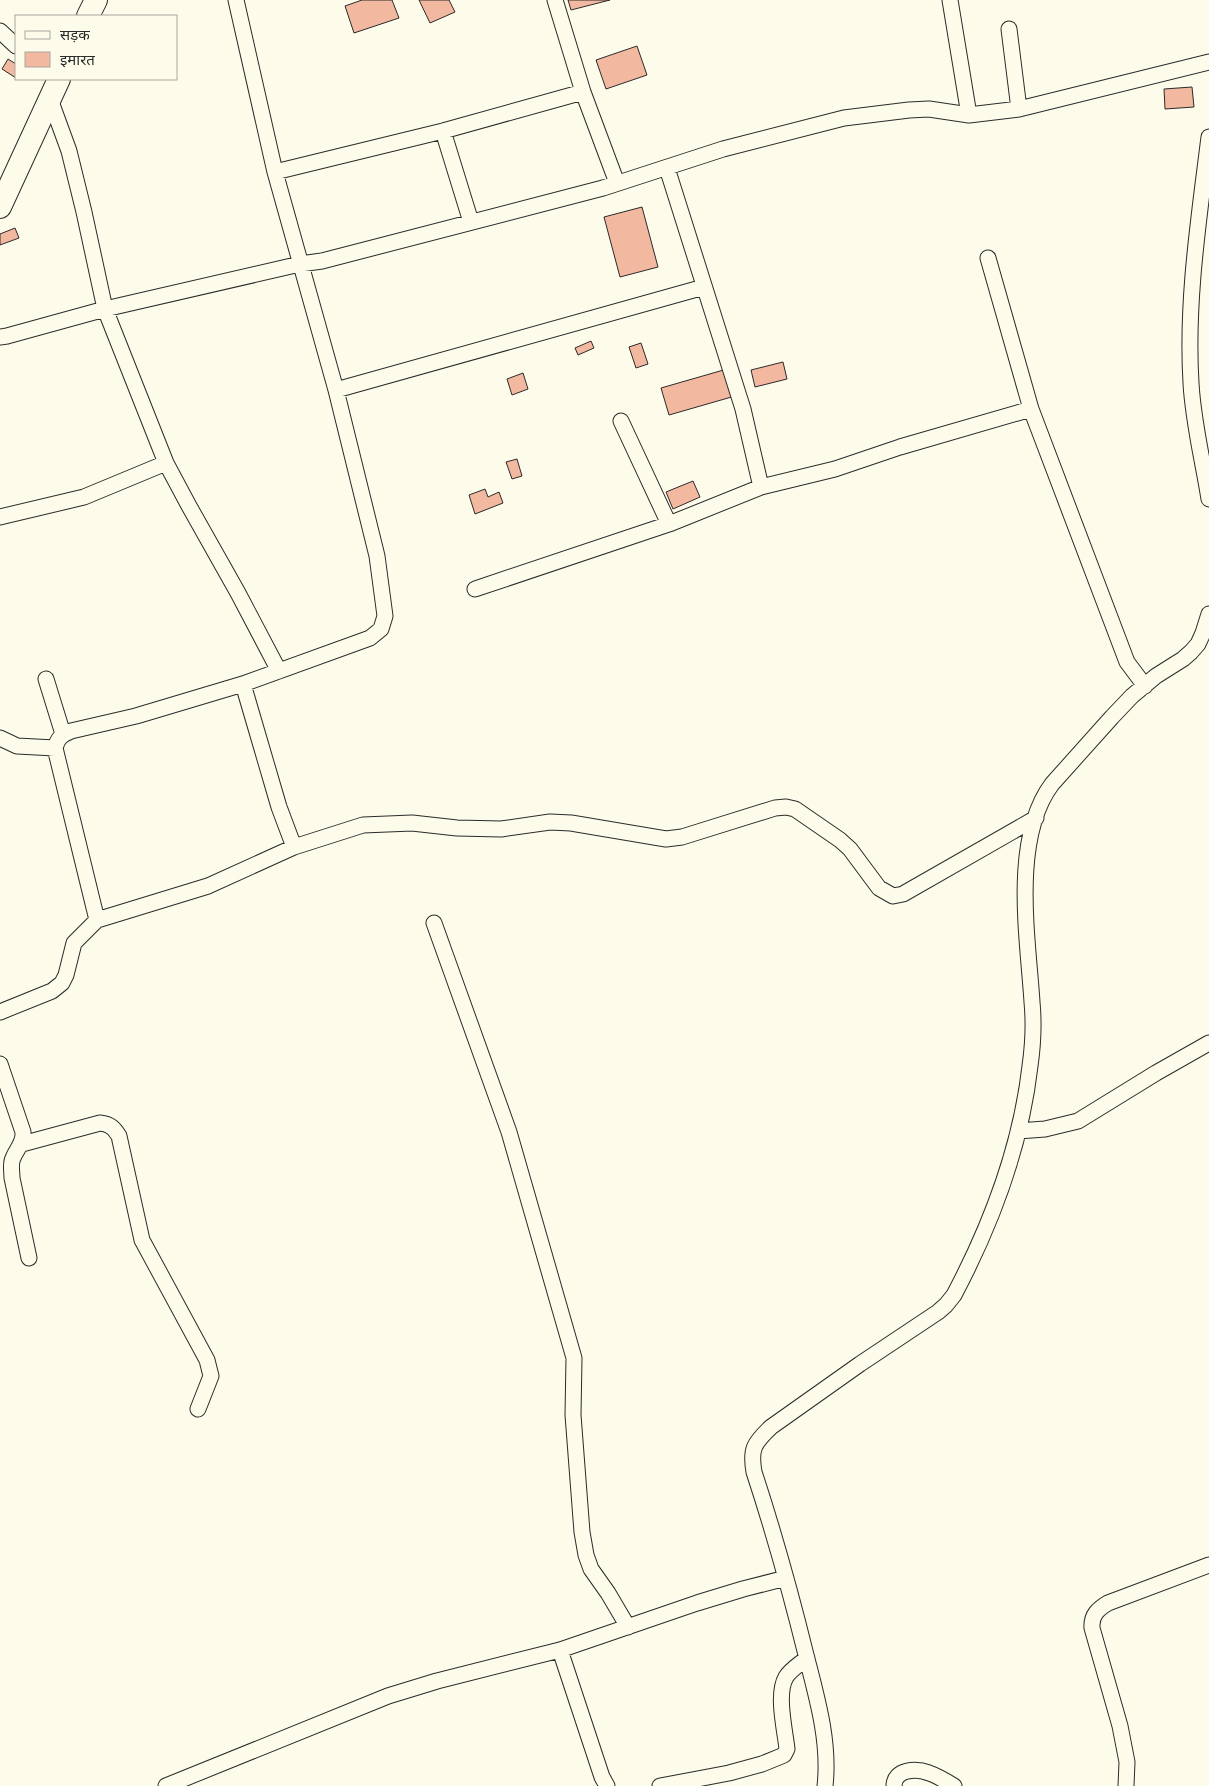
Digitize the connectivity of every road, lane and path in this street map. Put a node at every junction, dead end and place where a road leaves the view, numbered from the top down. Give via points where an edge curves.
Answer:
1 (237, 0) edge
2 (555, 0) edge
3 (950, 0) edge
4 (1010, 29) dead end
5 (0, 31) edge
6 (15, 45) edge
7 (1209, 62) edge
8 (55, 85) edge
9 (583, 92) junction
10 (1019, 109) junction
11 (969, 115) junction
12 (443, 131) junction
13 (1209, 137) edge
14 (667, 168) junction
15 (275, 172) junction
16 (617, 183) junction
17 (0, 206) edge
18 (471, 222) junction
19 (988, 258) dead end
20 (300, 264) junction
21 (704, 287) junction
22 (105, 309) junction
23 (0, 336) edge
24 (336, 390) junction
25 (1031, 409) junction
26 (621, 421) dead end
27 (166, 463) junction
28 (761, 487) junction
29 (1209, 499) edge
30 (0, 517) edge
31 (669, 524) junction
32 (476, 588) dead end
33 (1208, 623) edge
34 (279, 671) junction
35 (46, 679) dead end
36 (243, 684) junction
37 (1145, 686) junction
38 (63, 734) junction
39 (0, 738) edge
40 (55, 748) junction
41 (1036, 818) junction
42 (294, 847) junction
43 (97, 920) junction
44 (434, 923) dead end
45 (0, 1012) edge
46 (1209, 1043) edge
47 (0, 1064) edge
48 (1018, 1131) junction
49 (22, 1144) junction
50 (29, 1258) dead end
51 (198, 1409) dead end
52 (1209, 1565) edge
53 (786, 1578) junction
54 (628, 1627) junction
55 (560, 1650) junction
56 (807, 1658) junction
57 (166, 1786) edge
58 (607, 1786) edge
59 (660, 1786) edge
60 (825, 1786) edge
61 (894, 1786) edge
62 (954, 1786) edge
63 (1126, 1786) edge

1 - 15 street
2 - 9 street
3 - 11 street
4 - 10 street
5 - 6 street
7 - 10 street
8 - 17 main road
8 - 22 street
9 - 12 street
9 - 16 street
10 - 11 street
11 - 14 street via 929,109 844,118 723,149
12 - 15 street
12 - 18 street
13 - 29 street via 1194,260 1190,359
14 - 16 street
14 - 21 street
15 - 20 street
16 - 18 street
18 - 20 street
19 - 25 street
20 - 22 street
20 - 24 street
21 - 24 street
21 - 28 street via 743,409
22 - 23 street
22 - 27 street
24 - 34 street via 377,556 385,616 380,629 370,638
25 - 28 street via 835,469
25 - 37 street via 1127,662
26 - 31 street
27 - 30 street via 84,497
27 - 34 street
28 - 31 street
31 - 32 street
33 - 37 street via 1191,652
34 - 36 street
35 - 38 street
36 - 38 street
36 - 42 street
37 - 41 street via 1112,717 1052,784 1044,795
38 - 40 street
39 - 40 street via 17,746
40 - 43 street
41 - 42 street via 904,894 893,896 880,888 840,840 795,809 786,807 682,838 666,839 571,823 550,822 501,829 412,823 363,825
41 - 48 street via 1028,851 1026,881 1032,1034 1030,1066
42 - 43 street via 208,886
43 - 45 street via 74,943 62,984
44 - 54 street via 509,1132 574,1358 573,1415 586,1555 591,1569
46 - 48 street via 1078,1121
47 - 49 street via 23,1132
48 - 53 street via 986,1226 960,1283 946,1305 797,1408 760,1437 754,1447 754,1472
49 - 50 street via 12,1159 11,1167
49 - 51 street via 100,1124 114,1128 119,1136 142,1240 207,1360 211,1376
52 - 63 street via 1108,1603 1097,1610 1091,1620 1120,1726 1127,1762
53 - 54 street via 735,1591
53 - 56 street
54 - 55 street
55 - 57 street via 388,1696
55 - 58 street
56 - 59 street via 791,1670 782,1686 787,1749 784,1755 729,1773
56 - 60 street via 826,1745
61 - 62 street via 895,1777 900,1772 911,1771 926,1772

